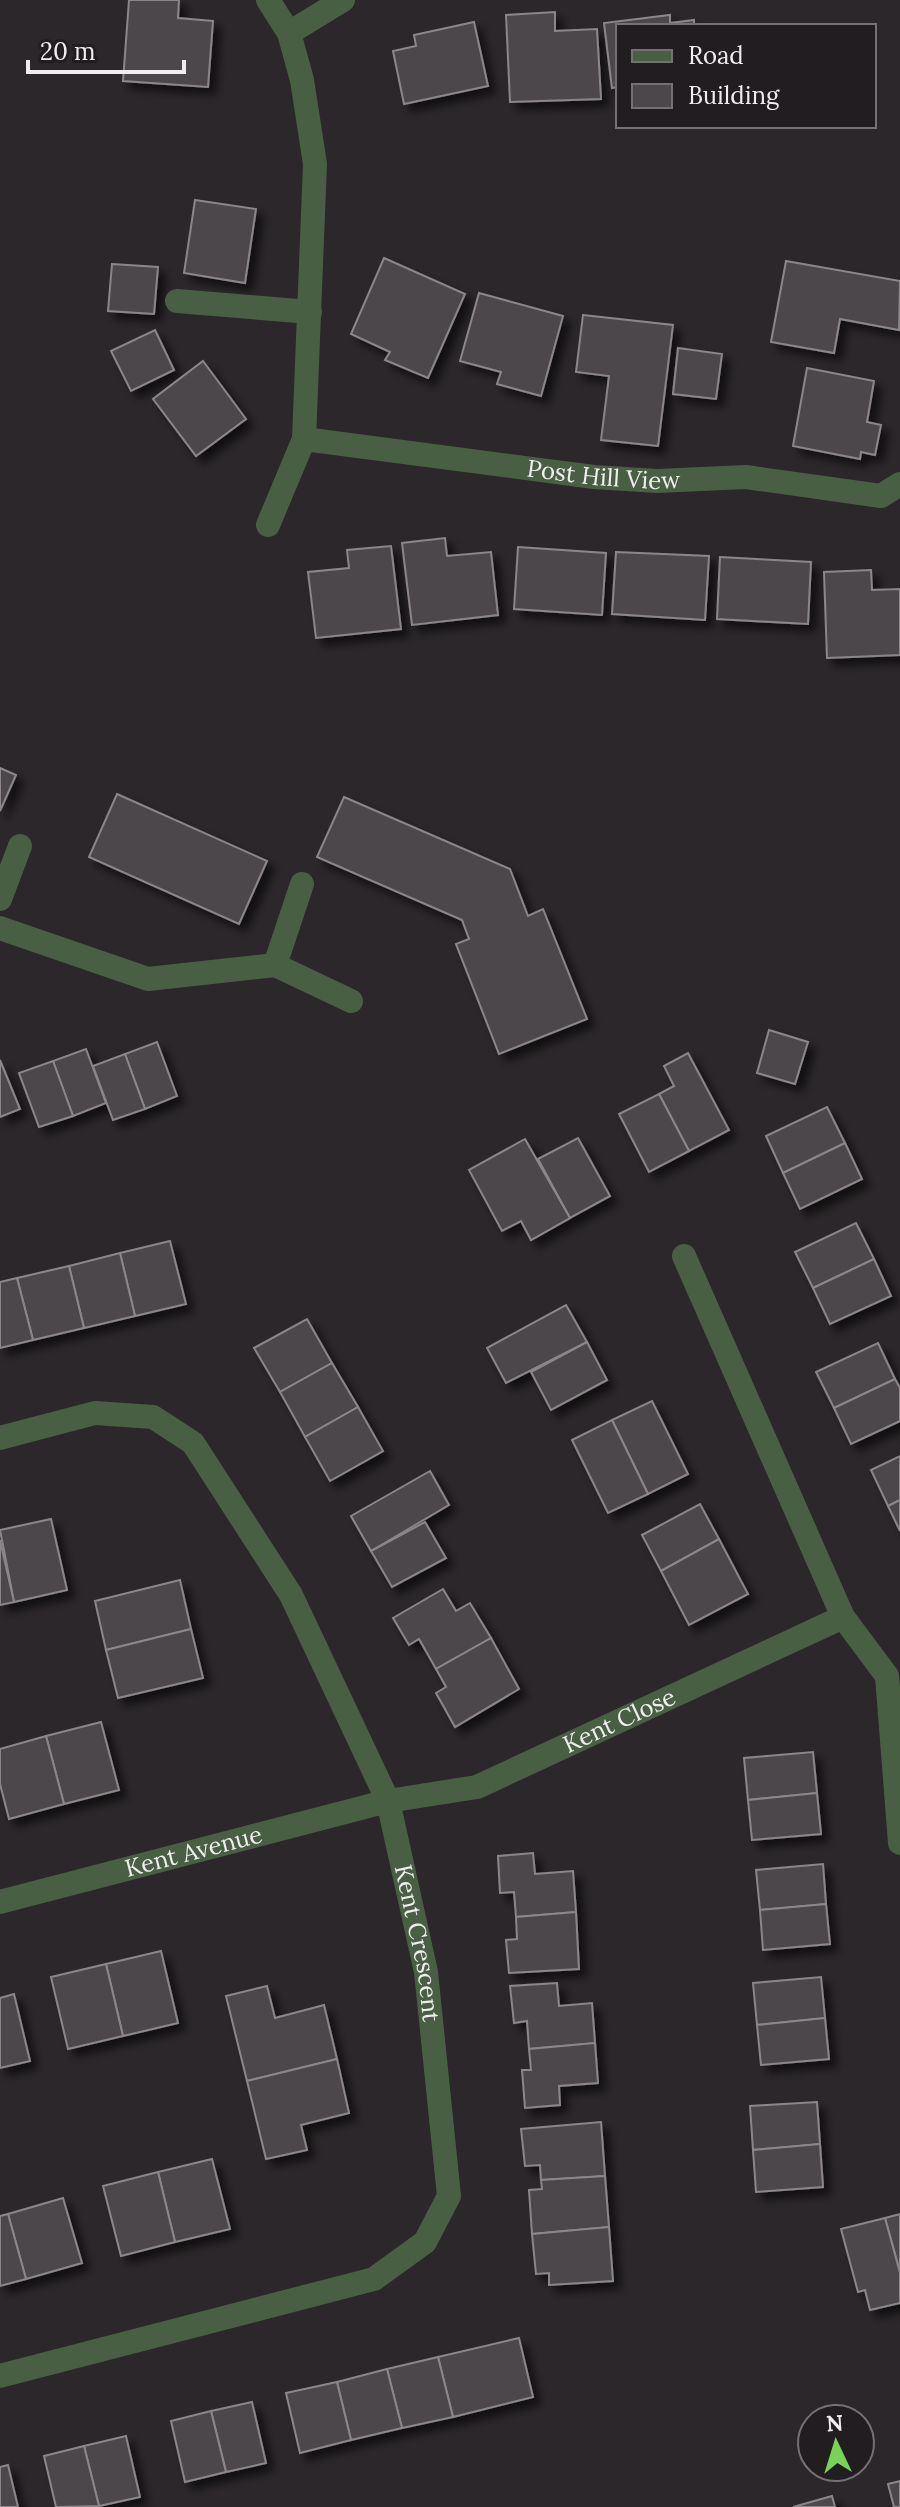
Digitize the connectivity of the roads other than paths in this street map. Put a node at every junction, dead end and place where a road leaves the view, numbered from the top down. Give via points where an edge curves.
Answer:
1 (268, 0) edge
2 (343, 0) edge
3 (289, 33) junction
4 (177, 301) dead end
5 (310, 312) junction
6 (304, 439) junction
7 (900, 484) edge
8 (268, 525) dead end
9 (20, 846) dead end
10 (302, 884) dead end
11 (0, 899) edge
12 (0, 928) edge
13 (275, 965) junction
14 (351, 1001) dead end
15 (684, 1256) dead end
16 (0, 1438) edge
17 (843, 1617) junction
18 (388, 1801) junction
19 (900, 1843) edge
20 (0, 1902) edge
21 (0, 2376) edge

1 - 3 street
2 - 3 street
3 - 5 street via 315,164
4 - 5 street
5 - 6 street
6 - 7 street, Post Hill View via 610,478 746,477 881,496
6 - 8 street
9 - 11 street
10 - 13 street
12 - 13 street via 148,979
13 - 14 street
15 - 17 street
16 - 18 street, Kent Crescent via 95,1413 153,1417 193,1443 291,1595
17 - 18 street, Kent Close via 477,1787
17 - 19 street via 887,1676
18 - 20 street, Kent Avenue
18 - 21 street, Kent Crescent via 426,1972 449,2196 425,2242 374,2279

